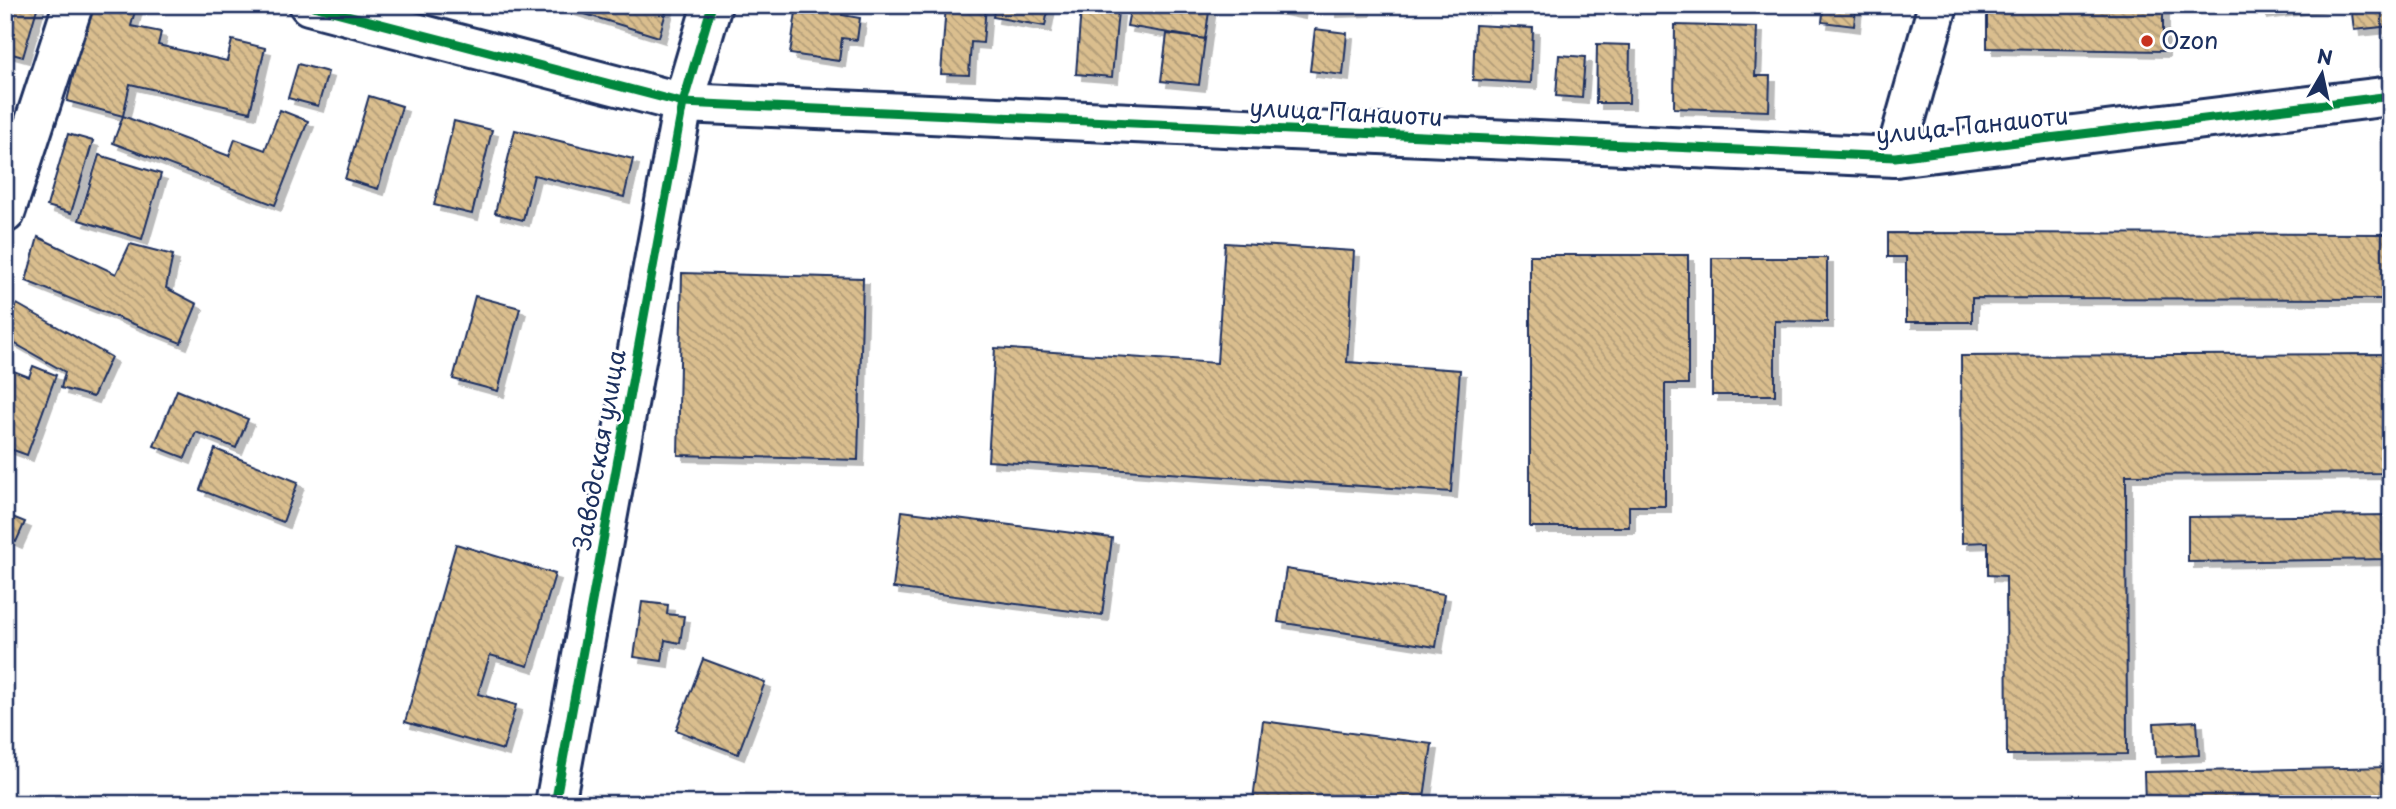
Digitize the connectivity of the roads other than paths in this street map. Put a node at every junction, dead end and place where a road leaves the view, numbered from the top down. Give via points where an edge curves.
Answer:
1 (73, 5) edge
2 (309, 5) edge
3 (712, 5) edge
4 (1938, 5) edge
5 (2391, 96) edge
6 (683, 103) junction
7 (1895, 157) junction
8 (5, 213) edge
9 (555, 804) edge

1 - 8 street
2 - 6 street, улица Панаиоти
3 - 6 street, Заводская улица
4 - 7 street
5 - 7 street, улица Панаиоти
6 - 7 street, улица Панаиоти
6 - 9 street, Заводская улица

